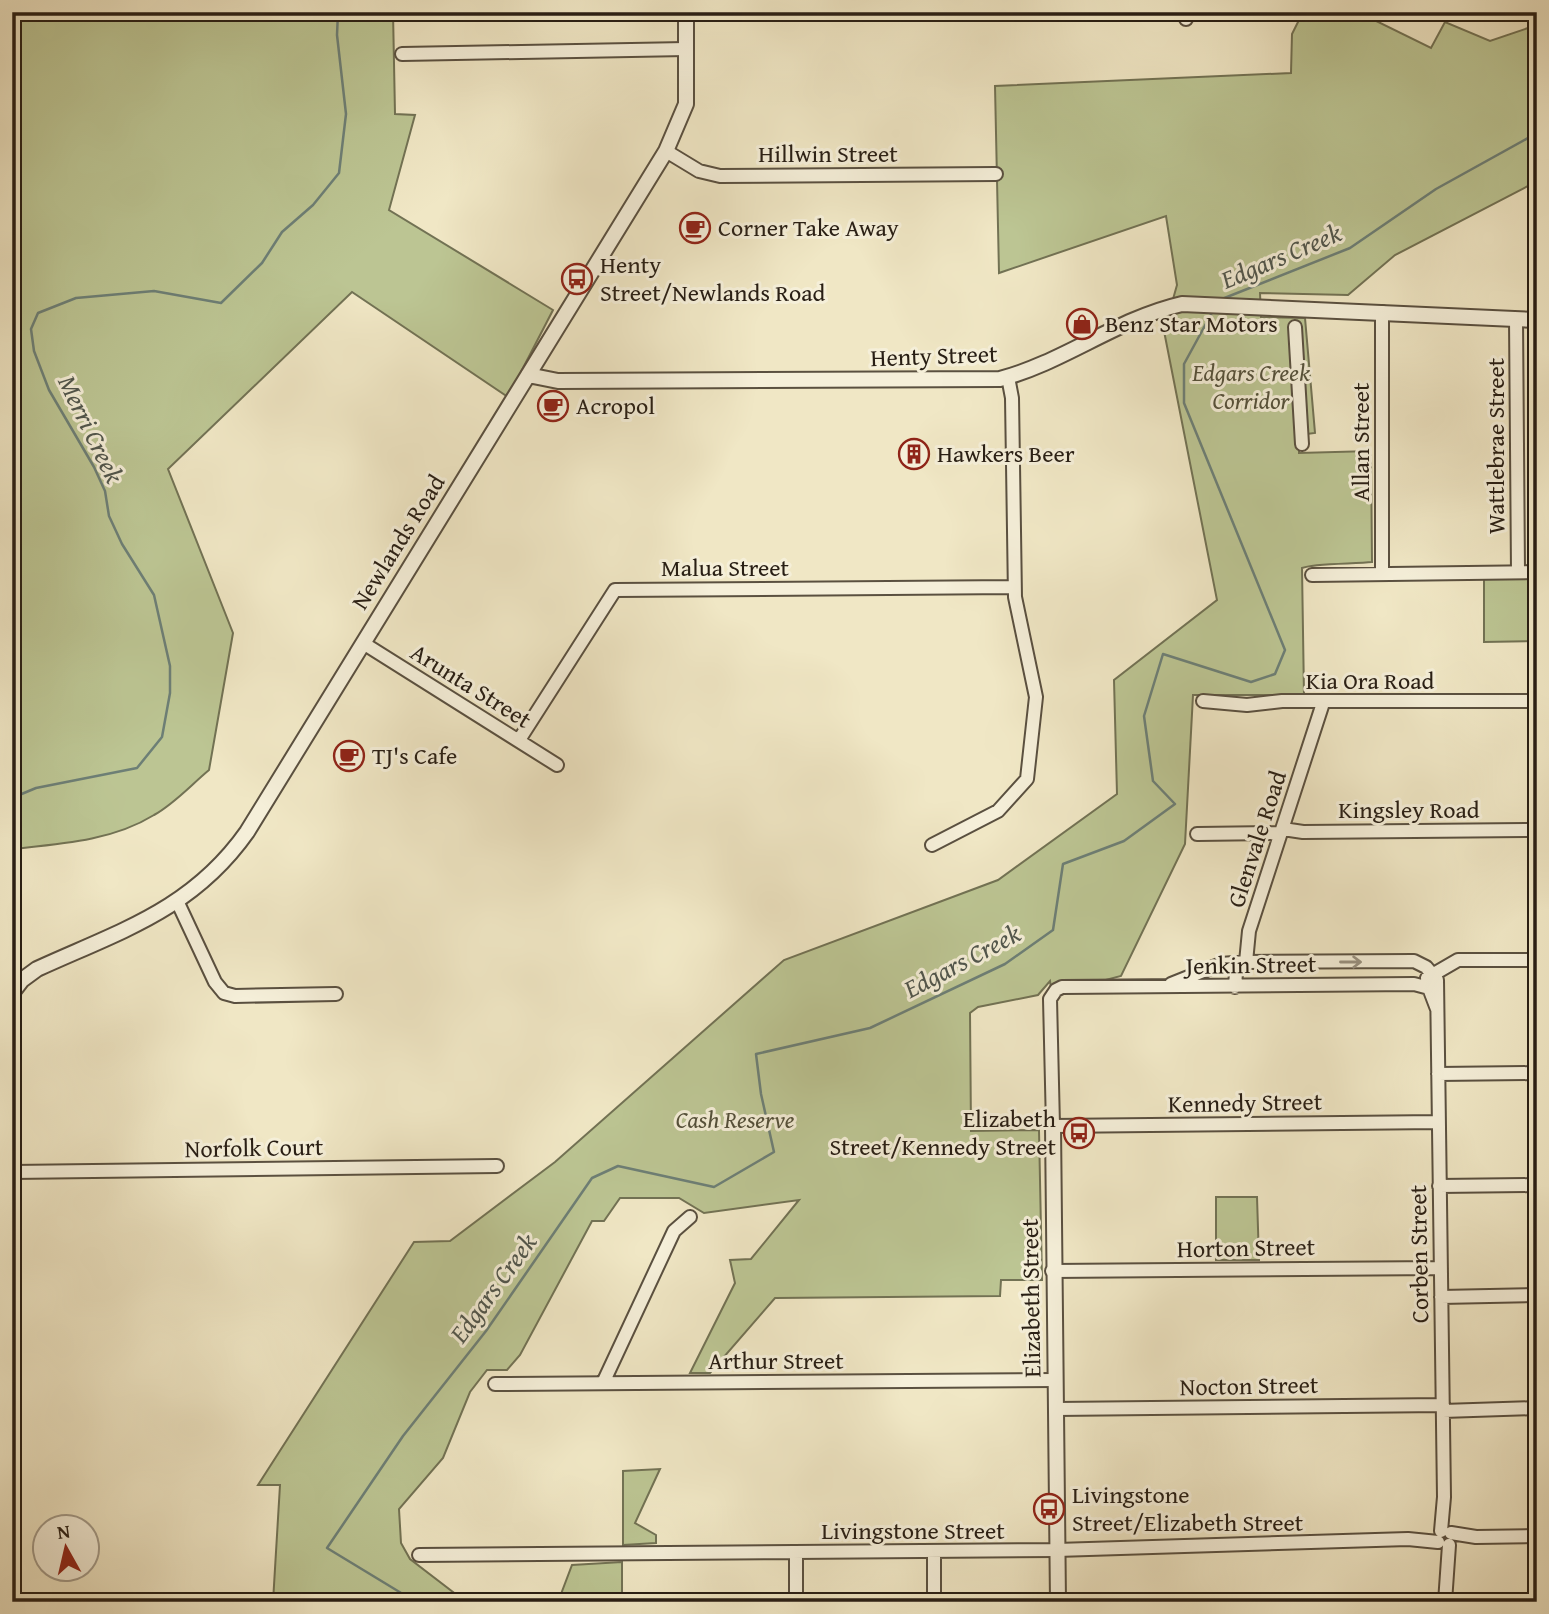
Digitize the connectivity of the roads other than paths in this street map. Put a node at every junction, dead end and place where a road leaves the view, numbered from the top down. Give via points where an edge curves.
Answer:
1 (686, 12) edge
2 (686, 49) junction
3 (402, 54) dead end
4 (666, 150) junction
5 (996, 174) dead end
6 (1382, 312) junction
7 (1516, 319) junction
8 (1537, 320) edge
9 (1295, 327) dead end
10 (528, 375) junction
11 (1008, 377) junction
12 (1303, 444) dead end
13 (1382, 572) junction
14 (1518, 572) junction
15 (1537, 572) edge
16 (1312, 575) dead end
17 (1014, 587) junction
18 (363, 643) junction
19 (1203, 701) dead end
20 (1537, 701) edge
21 (1323, 703) junction
22 (519, 740) junction
23 (557, 765) dead end
24 (1537, 830) edge
25 (1282, 831) junction
26 (1197, 834) dead end
27 (932, 845) dead end
28 (178, 903) junction
29 (1537, 960) edge
30 (1410, 961) junction
31 (1246, 962) junction
32 (1434, 975) junction
33 (1412, 984) junction
34 (1165, 987) junction
35 (1235, 987) junction
36 (12, 993) edge
37 (336, 994) dead end
38 (1052, 994) joint
39 (1437, 1009) junction
40 (1537, 1073) edge
41 (1438, 1074) junction
42 (1438, 1122) junction
43 (1053, 1126) junction
44 (497, 1166) dead end
45 (12, 1172) edge
46 (1537, 1185) edge
47 (1439, 1186) junction
48 (690, 1217) dead end
49 (1441, 1268) junction
50 (1052, 1271) junction
51 (1537, 1295) edge
52 (1441, 1297) junction
53 (1056, 1380) junction
54 (603, 1383) junction
55 (495, 1384) dead end
56 (1443, 1408) junction
57 (1537, 1408) edge
58 (1056, 1409) junction
59 (1537, 1536) edge
60 (1445, 1538) junction
61 (1057, 1550) junction
62 (934, 1551) junction
63 (796, 1552) junction
64 (419, 1555) dead end
65 (796, 1602) edge
66 (934, 1602) edge
67 (1058, 1602) edge
68 (1445, 1602) edge

1 - 2 street, Newlands Road
2 - 3 street
2 - 4 street, Newlands Road via 686,104
4 - 5 street, Hillwin Street via 699,171 720,176
4 - 10 street, Newlands Road
6 - 7 street, Henty Street
6 - 11 street, Henty Street via 1182,304 1148,312
6 - 13 street, Allan Street
7 - 8 street, Henty Street
7 - 14 street, Wattlebrae Street
9 - 12 street
10 - 11 street, Henty Street via 558,381
10 - 18 street, Newlands Road
11 - 17 street
13 - 14 street
13 - 16 street
14 - 15 street
17 - 22 street, Malua Street via 615,590
17 - 27 street via 1036,697 1027,779 998,811
18 - 22 street, Arunta Street
18 - 28 street, Newlands Road via 233,852
19 - 21 street, Kia Ora Road
20 - 21 street, Kia Ora Road
21 - 25 street, Glenvale Road
22 - 23 street, Arunta Street
24 - 25 street, Kingsley Road
25 - 26 street, Kingsley Road
25 - 31 street, Glenvale Road via 1249,931
28 - 36 street, Newlands Road via 37,969
28 - 37 street via 223,993
29 - 32 street via 1458,960
31 -> 30 street
30 - 32 street
30 - 33 street
31 - 34 street via 1221,964
31 - 35 street, Glenvale Road via 1236,971
32 - 33 street
32 - 39 street, Corben Street via 1439,987
33 - 35 street, Jenkin Street
33 - 39 street via 1429,988
34 - 35 street, Jenkin Street
34 - 38 street, Jenkin Street via 1062,987
38 - 43 street, Elizabeth Street
39 - 41 street, Corben Street
40 - 41 street
41 - 42 street, Corben Street
42 - 43 street, Kennedy Street
42 - 47 street, Corben Street
43 - 50 street, Elizabeth Street
44 - 45 street, Norfolk Court
46 - 47 street
47 - 49 street, Corben Street
48 - 54 street via 674,1231
49 - 50 street, Horton Street
49 - 52 street, Corben Street
50 - 53 street, Elizabeth Street
51 - 52 street
52 - 56 street, Corben Street
53 - 54 street, Arthur Street
53 - 58 street, Elizabeth Street
54 - 55 street, Arthur Street
56 - 57 street, Nocton Street
56 - 58 street, Nocton Street
56 - 60 street, Corben Street
58 - 61 street, Elizabeth Street
59 - 60 street, Livingstone Street
60 - 61 street, Livingstone Street
60 - 68 street, Corben Street
61 - 62 street, Livingstone Street
61 - 67 street, Elizabeth Street
62 - 63 street, Livingstone Street
62 - 66 street
63 - 64 street, Livingstone Street
63 - 65 street

